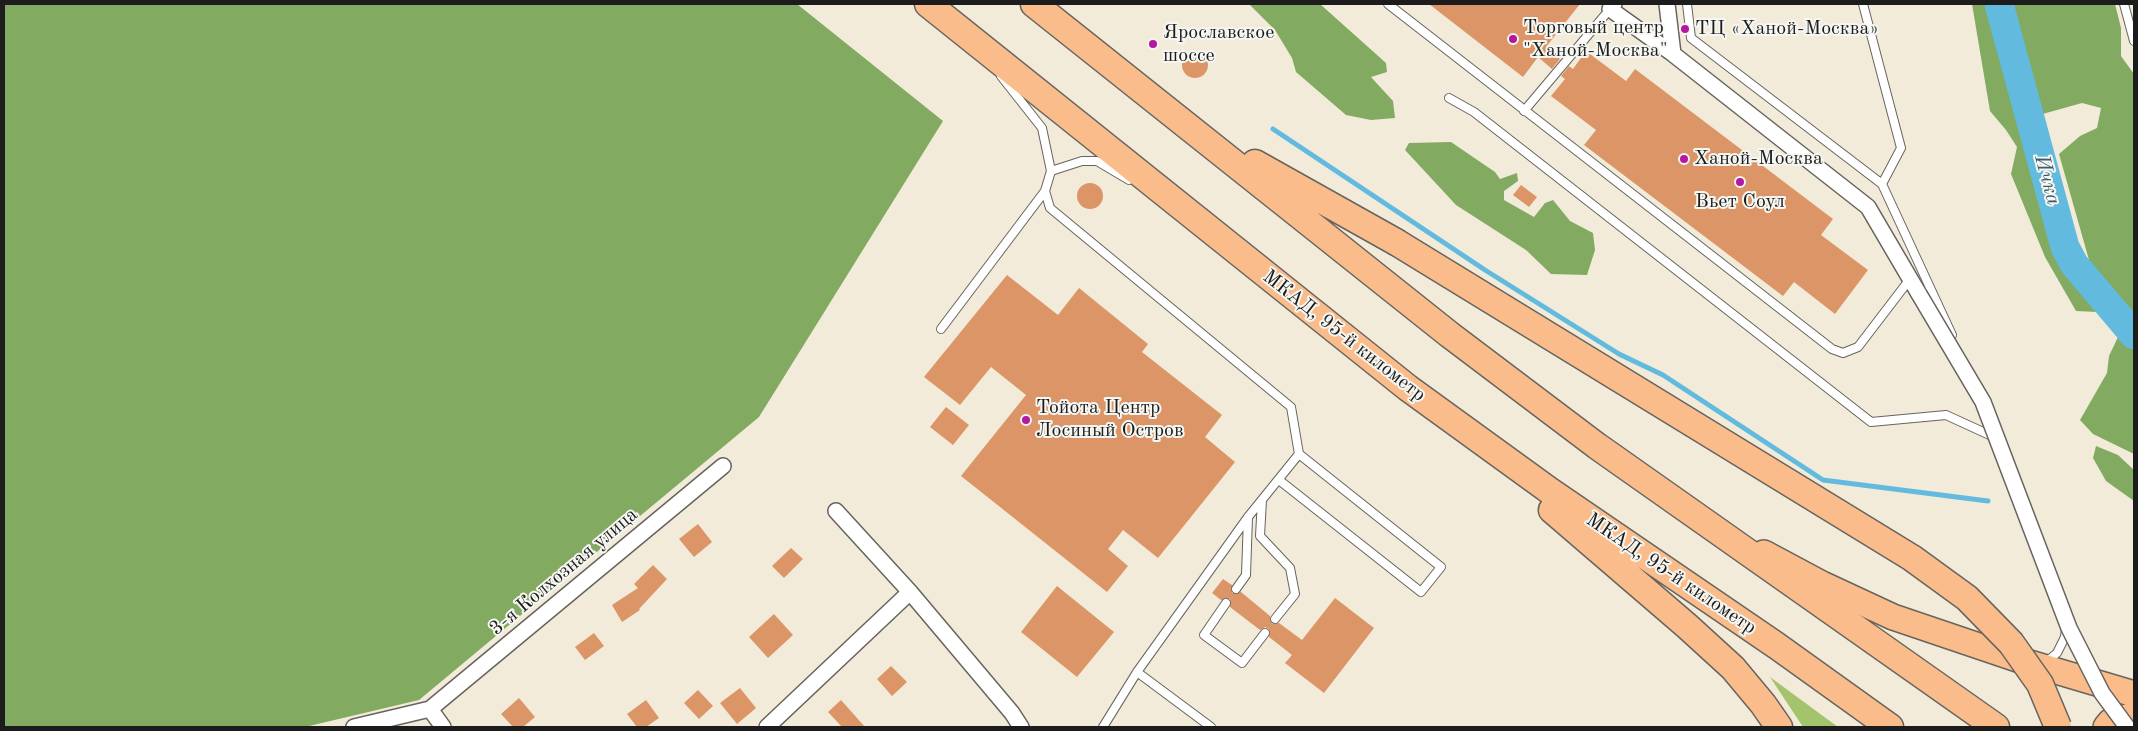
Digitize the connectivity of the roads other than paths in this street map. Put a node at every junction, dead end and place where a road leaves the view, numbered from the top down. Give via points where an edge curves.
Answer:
1 (928, 4) edge
2 (1034, 4) edge
3 (1388, 4) edge
4 (1667, 4) edge
5 (1687, 4) edge
6 (1863, 4) edge
7 (2124, 4) edge
8 (1612, 6) edge
9 (948, 20) junction
10 (2134, 42) edge
11 (1673, 54) junction
12 (1449, 98) dead end
13 (1524, 111) junction
14 (1188, 126) junction
15 (1051, 171) junction
16 (1135, 184) dead end
17 (1882, 184) junction
18 (1046, 191) junction
19 (1150, 193) dead end
20 (1206, 226) junction
21 (1910, 279) junction
22 (941, 329) dead end
23 (1408, 388) junction
24 (2003, 440) junction
25 (1299, 454) junction
26 (723, 466) dead end
27 (1279, 480) junction
28 (1262, 500) junction
29 (836, 511) dead end
30 (1248, 517) junction
31 (1704, 520) junction
32 (1236, 589) dead end
33 (910, 592) junction
34 (1226, 603) dead end
35 (2068, 611) junction
36 (1275, 619) dead end
37 (1265, 633) dead end
38 (2026, 662) junction
39 (1137, 672) junction
40 (2086, 680) junction
41 (2134, 694) edge
42 (430, 709) junction
43 (2134, 715) edge
44 (354, 727) edge
45 (443, 727) edge
46 (768, 727) edge
47 (1021, 727) edge
48 (1103, 727) edge
49 (1211, 727) edge
50 (1779, 727) edge
51 (1890, 727) edge
52 (1996, 727) edge
53 (2058, 727) edge
54 (2106, 727) edge
55 (2127, 727) edge

1 - 9 highway, МКАД, 95-й километр
2 - 14 highway
3 - 13 lane
4 - 11 street
5 - 17 lane via 1691,38
6 - 17 lane via 1900,148
7 - 10 lane
8 - 11 street
8 - 13 lane
9 - 15 lane via 985,57 1042,128
9 - 20 highway, МКАД, 95-й километр
11 - 21 street via 1868,207
12 - 24 lane via 1474,112 1870,422 1946,415
13 - 21 lane via 1832,349 1843,353 1858,347
14 - 31 highway via 1450,335 1596,446
14 - 53 highway, bridge via 1396,242 1912,558 1967,598 2011,643 2040,684
15 - 16 lane via 1082,160 1097,161
15 - 18 lane
17 - 24 lane via 1948,328 1988,398
18 - 22 lane
18 - 25 lane via 1050,208 1291,407
19 - 20 lane
20 - 23 highway, МКАД, 95-й километр
21 - 55 street, bridge via 1983,402 2069,628 2102,693
23 - 50 highway via 1688,626 1732,668
23 - 51 highway, МКАД, 95-й километр via 1550,491
24 - 35 lane
25 - 27 lane
25 - 27 lane via 1441,567 1421,592
26 - 42 street, 3-я Колхозная улица
27 - 28 lane
28 - 30 lane
28 - 36 lane via 1260,536 1290,568 1295,594
29 - 33 street
30 - 32 lane via 1246,575
30 - 39 lane
31 - 38 main road via 1822,584 1893,617
31 - 52 highway
33 - 46 street
33 - 47 street
34 - 37 lane via 1204,635 1242,663
35 - 38 lane via 2065,637 2057,653 2045,663
35 - 40 lane
38 - 40 main road
39 - 48 lane
39 - 49 lane
40 - 41 main road
42 - 44 street
42 - 45 street
43 - 54 main road via 2110,722

